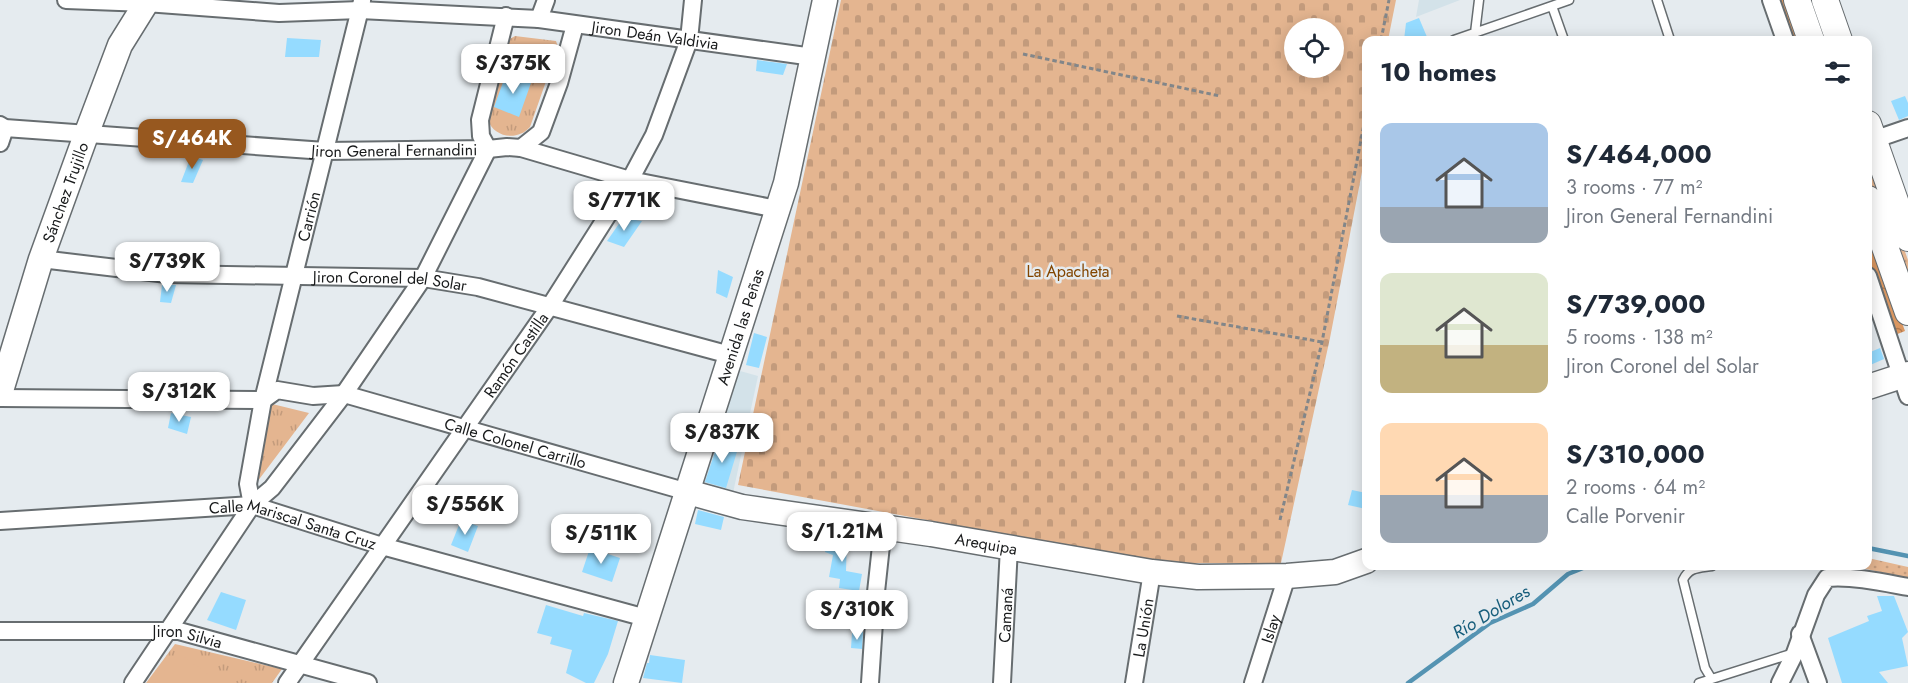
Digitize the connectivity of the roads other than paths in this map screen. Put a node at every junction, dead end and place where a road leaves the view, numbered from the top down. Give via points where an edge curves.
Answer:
1 (66, 0) edge
2 (546, 0) edge
3 (693, 0) edge
4 (825, 0) edge
5 (1479, 0) edge
6 (1569, 0) edge
7 (1657, 0) edge
8 (1771, 0) edge
9 (1797, 0) edge
10 (1825, 0) edge
11 (147, 2) edge
12 (361, 5) edge
13 (1552, 6) junction
14 (506, 16) junction
15 (539, 19) junction
16 (575, 25) junction
17 (1475, 33) junction
18 (1466, 36) edge
19 (1563, 36) edge
20 (1669, 36) edge
21 (1784, 36) edge
22 (1810, 36) edge
23 (1838, 36) edge
24 (689, 39) junction
25 (813, 57) junction
26 (1908, 128) edge
27 (2, 132) edge
28 (1872, 132) edge
29 (86, 135) junction
30 (1872, 138) edge
31 (521, 148) junction
32 (488, 149) junction
33 (326, 151) junction
34 (630, 180) junction
35 (777, 209) junction
36 (1872, 210) edge
37 (1908, 237) edge
38 (41, 260) junction
39 (295, 274) junction
40 (423, 278) junction
41 (1872, 287) edge
42 (550, 306) junction
43 (1908, 312) edge
44 (730, 355) junction
45 (1906, 382) edge
46 (1872, 386) edge
47 (344, 394) junction
48 (0, 396) edge
49 (264, 400) junction
50 (463, 429) junction
51 (688, 492) junction
52 (252, 505) junction
53 (0, 521) edge
54 (883, 527) junction
55 (382, 546) junction
56 (1009, 547) junction
57 (1362, 562) edge
58 (1690, 570) edge
59 (1152, 572) junction
60 (1827, 572) edge
61 (1287, 576) junction
62 (1868, 579) junction
63 (1908, 587) edge
64 (1908, 597) edge
65 (646, 618) junction
66 (0, 631) edge
67 (168, 632) junction
68 (1800, 634) junction
69 (1795, 653) junction
70 (300, 663) junction
71 (1711, 678) junction
72 (133, 683) edge
73 (286, 683) edge
74 (368, 683) edge
75 (626, 683) edge
76 (870, 683) edge
77 (1002, 683) edge
78 (1134, 683) edge
79 (1253, 683) edge
80 (1699, 683) edge
81 (1780, 683) edge
82 (1818, 683) edge

1 - 11 street, Jiron Deán Valdivia
2 - 15 street
3 - 24 street, Ramón Castilla
4 - 25 street, Avenida las Peñas
5 - 17 lane
6 - 13 lane
7 - 20 lane
8 - 21 street
9 - 22 main road
10 - 23 main road
11 - 12 street, Jiron Deán Valdivia via 279,13
11 - 29 street, Sánchez Trujillo via 120,45
12 - 14 street, Jiron Deán Valdivia
12 - 33 street, Carrión
13 - 17 lane
13 - 19 lane
14 - 15 street, Jiron Deán Valdivia
14 - 32 street via 480,120 481,136
15 - 16 street, Jiron Deán Valdivia
16 - 24 street, Jiron Deán Valdivia
16 - 31 street via 541,132
17 - 18 lane
24 - 25 street, Jiron Deán Valdivia
24 - 34 street, Ramón Castilla via 654,135
25 - 35 street, Avenida las Peñas
26 - 28 street
27 - 29 street, Jiron General Fernandini
29 - 33 street, Jiron General Fernandini
29 - 38 street, Sánchez Trujillo
30 - 37 main road
31 - 32 street, Jiron General Fernandini
31 - 34 street, Jiron General Fernandini
32 - 33 street, Jiron General Fernandini
32 - 40 street
33 - 39 street, Carrión
34 - 35 street, Jiron General Fernandini
34 - 42 street, Ramón Castilla
35 - 44 street, Avenida las Peñas
36 - 43 main road
38 - 39 street, Jiron Coronel del Solar via 167,274
38 - 48 street, Sánchez Trujillo
39 - 40 street, Jiron Coronel del Solar
39 - 49 street, Carrión
40 - 42 street, Jiron Coronel del Solar via 478,287
40 - 47 street
41 - 45 street
42 - 44 street, Jiron Coronel del Solar
42 - 50 street, Ramón Castilla
44 - 51 street, Avenida las Peñas
45 - 46 street
47 - 49 street via 314,396 277,390
47 - 50 street, Calle Colonel Carrillo
47 - 52 street via 272,488
48 - 49 street
49 - 52 street, Carrión via 248,483
50 - 51 street, Calle Colonel Carrillo
50 - 55 street, Ramón Castilla
51 - 54 street, Arequipa via 742,507
51 - 65 street, Avenida las Peñas
52 - 53 street, Calle Mariscal Santa Cruz
52 - 55 street, Calle Mariscal Santa Cruz
52 - 67 street
54 - 56 street, Arequipa
54 - 76 street
55 - 65 street, Calle Mariscal Santa Cruz
55 - 70 street, Ramón Castilla
56 - 59 street, Arequipa
56 - 77 street, Camaná
57 - 61 street, Arequipa via 1335,572
58 - 71 lane via 1683,580
59 - 61 street, Arequipa via 1198,577
59 - 78 street, La Unión
60 - 62 street
60 - 68 street
61 - 79 street, Islay
62 - 63 street
62 - 64 street
65 - 75 street, Avenida las Peñas
66 - 67 street, Jiron Silvia
67 - 70 street, Jiron Silvia via 179,631
67 - 72 street
68 - 69 street
68 - 82 street
69 - 71 lane
69 - 81 street
70 - 73 street, Ramón Castilla
70 - 74 street, Jiron Silvia
71 - 80 lane

